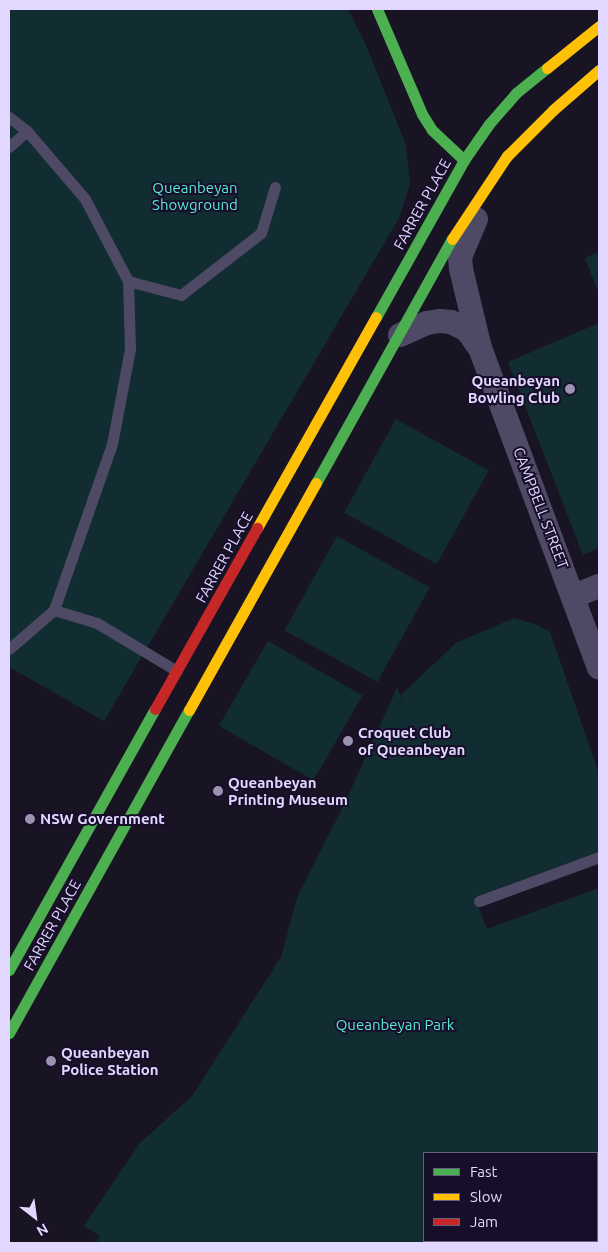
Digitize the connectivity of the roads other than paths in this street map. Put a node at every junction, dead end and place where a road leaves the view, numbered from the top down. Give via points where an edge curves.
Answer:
1 (377, 9) edge
2 (599, 26) edge
3 (599, 70) edge
4 (9, 117) edge
5 (27, 131) junction
6 (9, 147) edge
7 (477, 168) junction
8 (275, 187) dead end
9 (128, 281) junction
10 (400, 335) junction
11 (480, 348) junction
12 (599, 586) edge
13 (574, 596) junction
14 (54, 610) junction
15 (9, 649) edge
16 (599, 668) edge
17 (177, 671) junction
18 (599, 857) edge
19 (48, 898) junction
20 (479, 901) dead end
21 (76, 913) junction
22 (9, 970) edge
23 (9, 1033) edge

1 - 7 main road via 432,130
2 - 7 main road via 516,93 489,124
3 - 7 main road via 507,156
4 - 5 lane
5 - 6 lane
5 - 9 lane via 85,199
7 - 10 main road, FARRER PLACE via 458,229
7 - 11 street, CAMPBELL STREET via 460,257 462,280
7 - 17 main road, FARRER PLACE
8 - 9 lane via 261,233 182,295
9 - 14 lane via 130,349 112,444
10 - 11 street, CAMPBELL STREET via 427,323 451,322 467,330
10 - 21 main road, FARRER PLACE
11 - 13 street, CAMPBELL STREET
12 - 13 street
13 - 16 street, CAMPBELL STREET
14 - 15 lane
14 - 17 lane via 96,623
17 - 19 main road, FARRER PLACE
18 - 20 lane
19 - 21 main road
19 - 22 main road, FARRER PLACE
21 - 23 main road, FARRER PLACE

